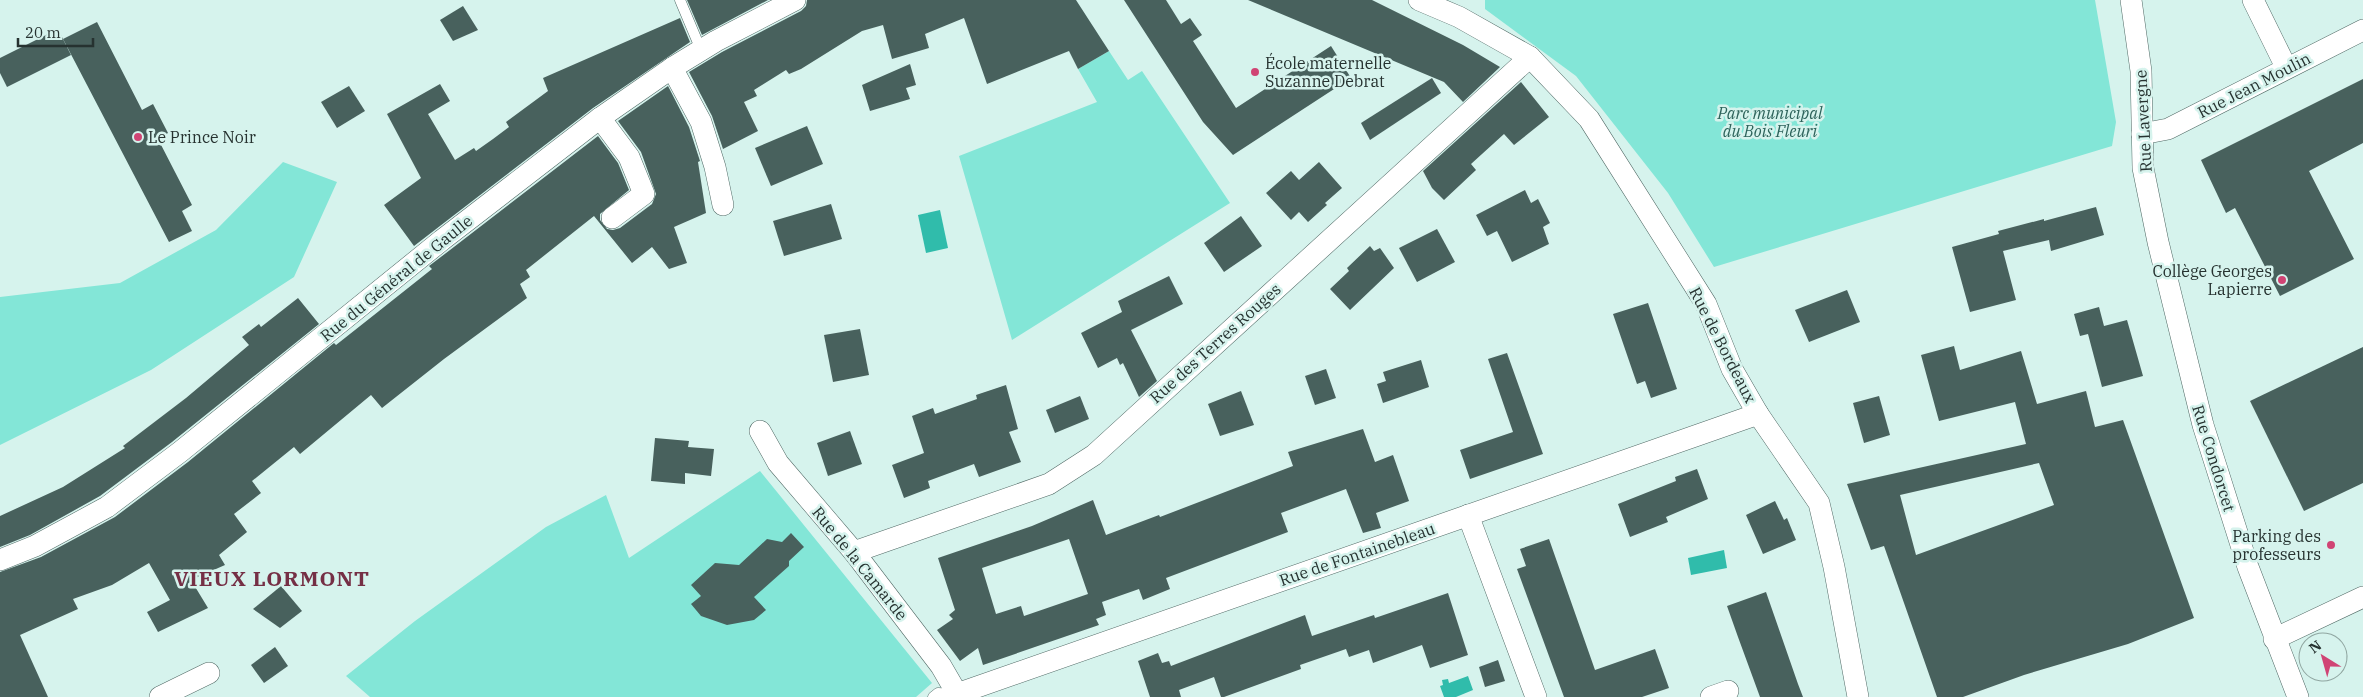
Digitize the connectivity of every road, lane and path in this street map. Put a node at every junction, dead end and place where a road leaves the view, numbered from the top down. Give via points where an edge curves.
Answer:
1 (680, 0) edge
2 (795, 0) edge
3 (1419, 0) edge
4 (2132, 0) edge
5 (2253, 0) edge
6 (1458, 9) edge
7 (2363, 30) edge
8 (701, 50) junction
9 (1530, 58) junction
10 (2286, 67) junction
11 (672, 68) junction
12 (600, 118) junction
13 (2142, 134) junction
14 (723, 205) dead end
15 (612, 218) dead end
16 (2158, 242) joint
17 (1758, 414) junction
18 (760, 431) dead end
19 (1468, 515) junction
20 (854, 552) junction
21 (0, 560) edge
22 (2363, 597) edge
23 (2274, 639) junction
24 (209, 673) dead end
25 (958, 695) edge
26 (160, 697) edge
27 (933, 697) edge
28 (1536, 697) edge
29 (1858, 697) edge
30 (2298, 697) edge

1 - 8 lane
2 - 8 street, Rue du Général de Gaulle
3 - 6 street, Rue de Bordeaux
4 - 13 street, Rue Lavergne via 2141,71
5 - 10 street
6 - 9 street, Rue de Bordeaux
7 - 10 street, Rue Jean Moulin
8 - 11 street, Rue du Général de Gaulle
9 - 17 street, Rue de Bordeaux via 1589,119 1706,304 1732,369
9 - 20 street, Rue des Terres Rouges via 1094,455 1049,484
10 - 13 street, Rue Jean Moulin via 2168,129
11 - 12 street, Rue du Général de Gaulle
11 - 14 street via 701,122
12 - 15 street via 629,157 644,194
12 - 21 street, Rue du Général de Gaulle via 107,507 35,546
13 - 16 street, Rue Lavergne via 2143,168
16 - 23 street, Rue Condorcet via 2203,425
17 - 19 street, Rue de Fontainebleau
17 - 29 street, Rue de Bordeaux via 1819,503
18 - 20 street, Rue de la Camarde via 778,463
19 - 25 street, Rue de Fontainebleau
19 - 28 street
20 - 25 street, Rue de la Camarde via 941,666
22 - 23 street
23 - 30 street, Rue Condorcet
24 - 26 street
25 - 27 lane via 938,693

